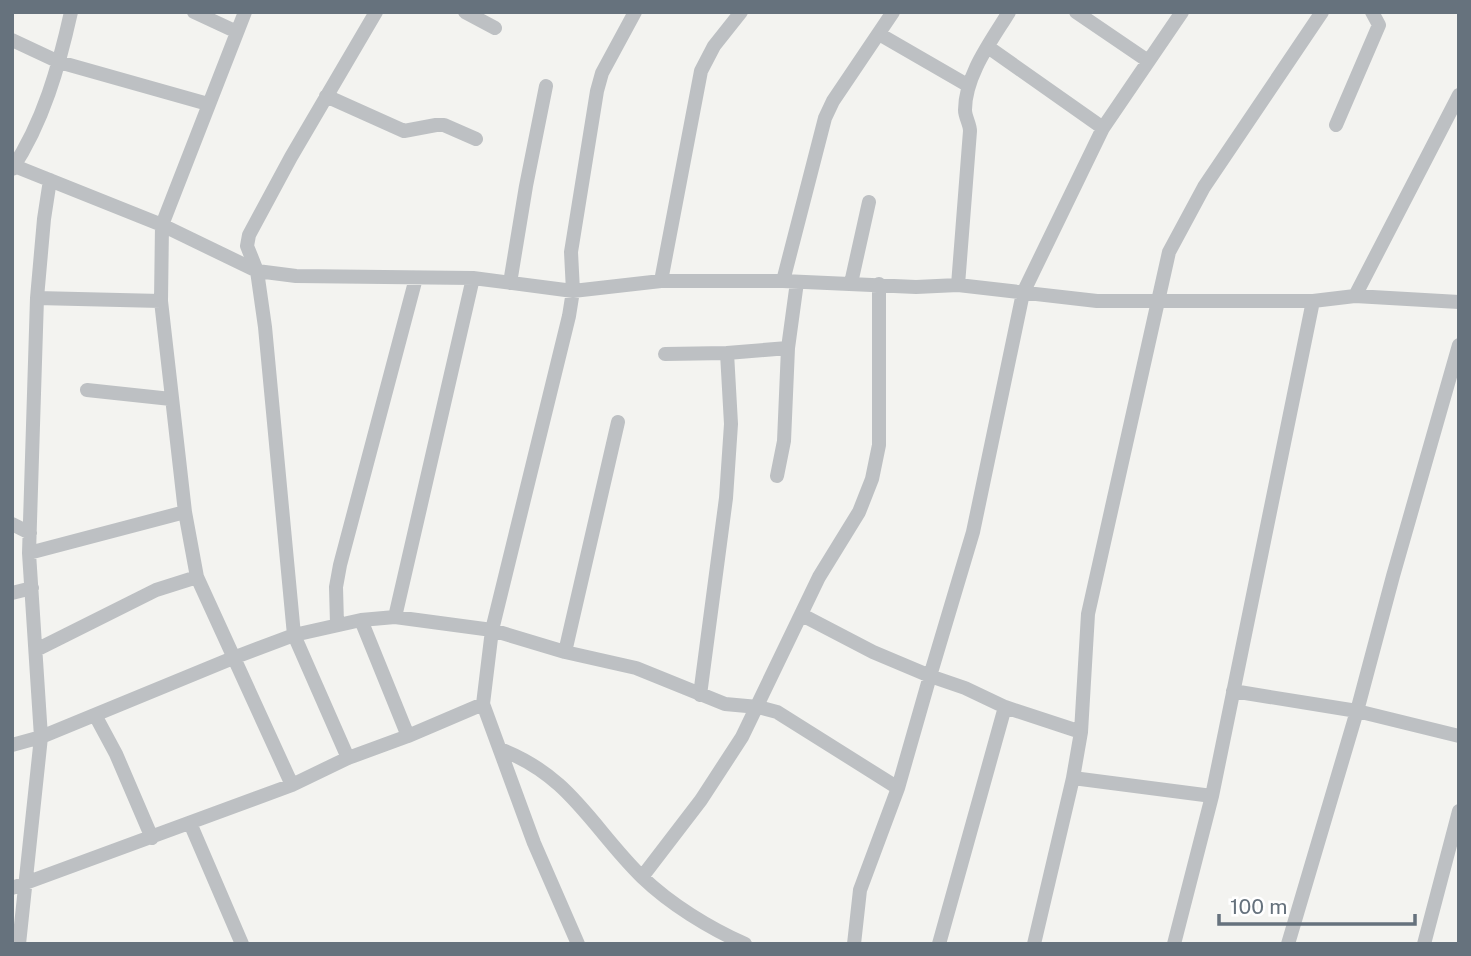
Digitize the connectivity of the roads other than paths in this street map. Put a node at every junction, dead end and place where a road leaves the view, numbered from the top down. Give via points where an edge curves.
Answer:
1 (71, 12) edge
2 (194, 12) edge
3 (244, 12) edge
4 (465, 12) edge
5 (635, 12) edge
6 (741, 12) edge
7 (893, 12) edge
8 (1009, 12) edge
9 (1076, 12) edge
10 (1182, 12) edge
11 (1322, 12) edge
12 (1372, 12) edge
13 (372, 14) edge
14 (495, 28) dead end
15 (237, 32) junction
16 (880, 34) junction
17 (12, 40) edge
18 (988, 47) junction
19 (1148, 61) junction
20 (59, 62) junction
21 (546, 86) dead end
22 (969, 86) junction
23 (1459, 94) edge
24 (326, 96) junction
25 (208, 104) junction
26 (1336, 125) dead end
27 (1103, 128) junction
28 (476, 139) dead end
29 (13, 167) edge
30 (50, 180) junction
31 (869, 202) dead end
32 (162, 225) junction
33 (257, 271) junction
34 (416, 278) junction
35 (473, 278) junction
36 (661, 281) junction
37 (790, 281) junction
38 (510, 282) junction
39 (851, 283) junction
40 (878, 284) junction
41 (958, 285) junction
42 (573, 291) junction
43 (1023, 293) junction
44 (1355, 296) junction
45 (37, 298) junction
46 (161, 301) junction
47 (1313, 301) junction
48 (1157, 302) junction
49 (1459, 302) edge
50 (1459, 345) edge
51 (788, 348) junction
52 (666, 354) dead end
53 (727, 354) junction
54 (87, 390) dead end
55 (171, 399) junction
56 (618, 422) dead end
57 (777, 476) dead end
58 (185, 512) junction
59 (12, 524) edge
60 (30, 533) junction
61 (29, 553) junction
62 (197, 578) junction
63 (32, 587) junction
64 (12, 593) edge
65 (802, 615) junction
66 (396, 617) junction
67 (361, 620) junction
68 (337, 624) junction
69 (492, 630) junction
70 (293, 635) junction
71 (36, 650) junction
72 (565, 652) junction
73 (233, 657) junction
74 (930, 676) junction
75 (1233, 691) junction
76 (700, 695) junction
77 (483, 704) junction
78 (758, 707) junction
79 (1005, 707) junction
80 (1357, 711) junction
81 (95, 715) junction
82 (1081, 732) junction
83 (408, 736) junction
84 (1459, 736) edge
85 (41, 737) junction
86 (12, 745) edge
87 (500, 750) junction
88 (348, 758) junction
89 (1073, 778) junction
90 (292, 785) junction
91 (898, 788) junction
92 (1212, 796) junction
93 (1459, 811) edge
94 (190, 822) junction
95 (152, 838) junction
96 (642, 877) junction
97 (19, 886) edge
98 (19, 944) edge
99 (242, 944) edge
100 (578, 944) edge
101 (746, 944) edge
102 (854, 944) edge
103 (939, 944) edge
104 (1034, 944) edge
105 (1174, 944) edge
106 (1288, 944) edge
107 (1424, 944) edge

1 - 20 street
2 - 15 street
3 - 15 street
4 - 14 street
5 - 42 street via 597,91 571,252
6 - 36 street via 701,71
7 - 16 street
8 - 18 street
9 - 19 street
10 - 19 street
11 - 48 street via 1204,187 1169,252
12 - 26 street via 1379,25
13 - 24 street
15 - 25 street
16 - 22 street
16 - 37 street via 825,118
17 - 20 street
18 - 22 street
18 - 27 street
19 - 27 street
20 - 25 street
20 - 29 street
21 - 38 street
22 - 41 street
23 - 44 street
24 - 28 street via 404,131 444,125
24 - 33 street via 249,235 247,246
25 - 32 street
27 - 43 street
29 - 30 street
30 - 32 street
30 - 45 street
31 - 39 street
32 - 33 street
32 - 46 street
33 - 34 street
33 - 70 street
34 - 35 street
34 - 68 street via 340,565
35 - 38 street
35 - 66 street
36 - 37 street
36 - 42 street
37 - 39 street
37 - 51 street
38 - 42 street
39 - 40 street
40 - 41 street
40 - 65 street via 879,445 872,480
41 - 43 street
42 - 69 street
43 - 48 street
43 - 74 street via 972,532
44 - 47 street
44 - 49 street
45 - 46 street
45 - 60 street
46 - 55 street
47 - 48 street
47 - 75 street
48 - 82 street via 1088,614
50 - 80 street
51 - 53 street
51 - 57 street via 784,441
52 - 53 street
53 - 76 street via 726,498
54 - 55 street
55 - 58 street
56 - 72 street
58 - 61 street
58 - 62 street
59 - 60 street
60 - 61 street
61 - 63 street
62 - 71 street via 156,590
62 - 73 street
63 - 64 street
63 - 71 street
65 - 74 street
65 - 78 street
66 - 67 street
66 - 69 street
67 - 68 street
67 - 83 street
68 - 70 street
69 - 72 street
69 - 77 street
70 - 73 street
70 - 88 street
71 - 85 street
72 - 76 street via 636,668
73 - 81 street
73 - 90 street
74 - 79 street
74 - 91 street
75 - 80 street
75 - 92 street
76 - 78 street via 725,704
77 - 83 street
77 - 87 street
78 - 91 street via 786,717
78 - 96 street via 701,800
79 - 82 street
79 - 103 street
80 - 84 street
80 - 106 street
81 - 85 street
81 - 95 street
82 - 89 street
83 - 88 street
85 - 86 street
85 - 97 street
87 - 96 street via 549,774
87 - 100 street
88 - 90 street
89 - 92 street
89 - 104 street
90 - 94 street
91 - 102 street via 860,890
92 - 105 street
93 - 107 street
94 - 95 street
94 - 99 street
95 - 97 street
96 - 101 street via 670,901
97 - 98 street

